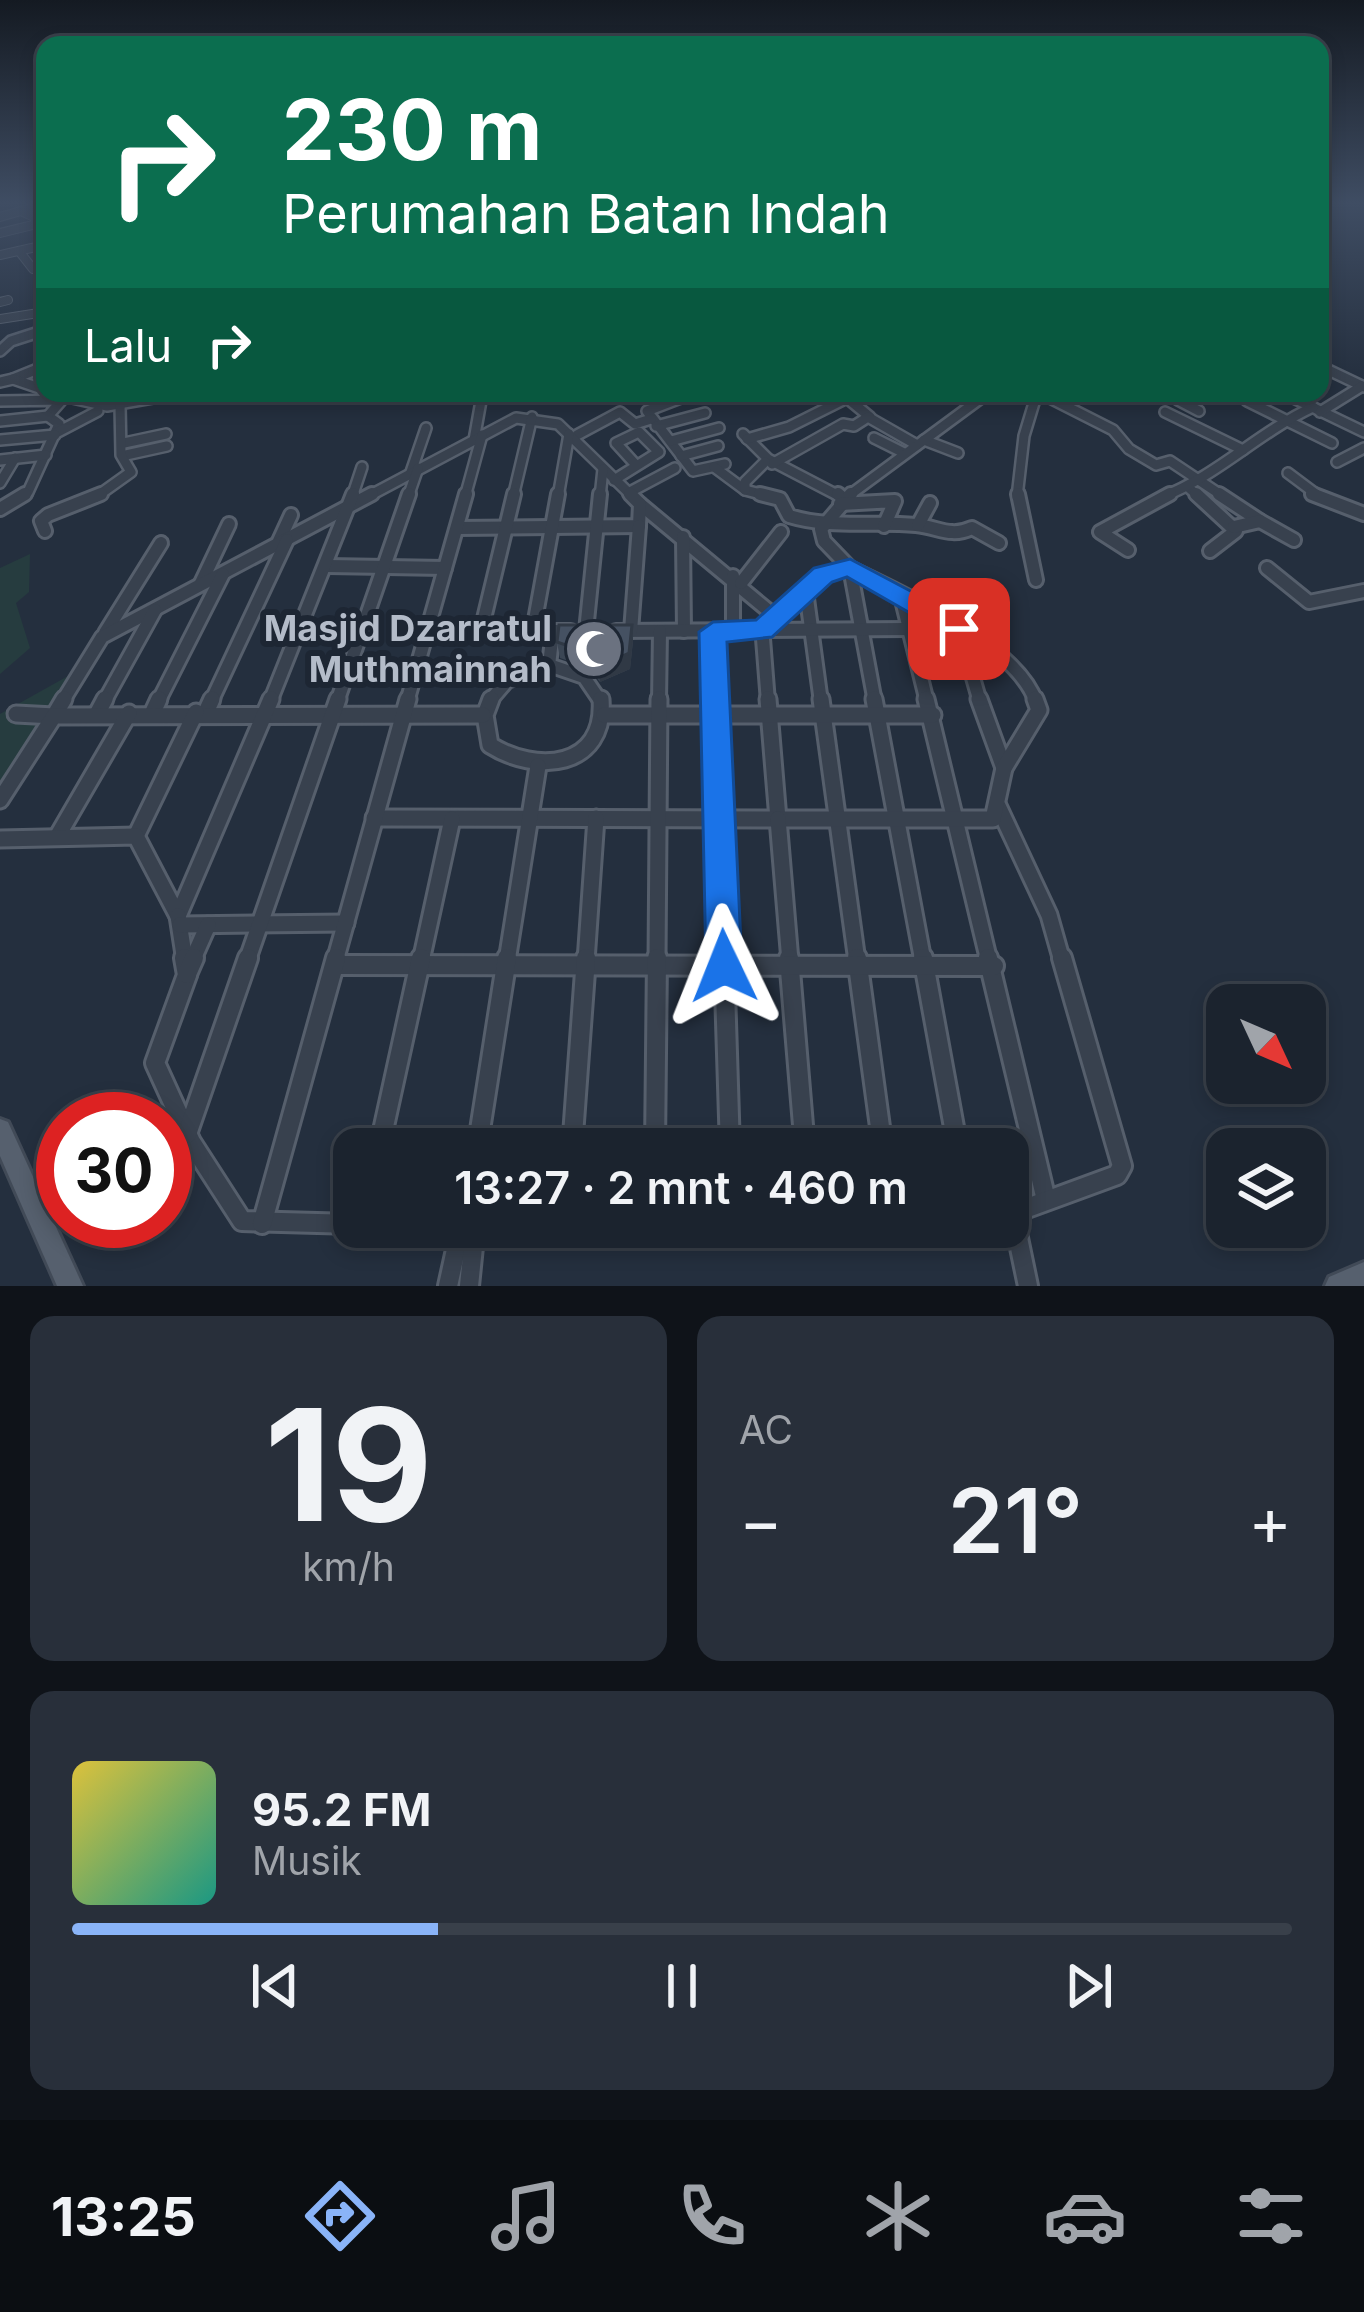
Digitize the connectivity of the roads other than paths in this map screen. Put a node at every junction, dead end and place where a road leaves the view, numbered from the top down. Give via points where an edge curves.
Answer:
1 (7, 302) edge
2 (36, 313) edge
3 (21, 314) junction
4 (0, 319) edge
5 (36, 333) edge
6 (4, 345) edge
7 (36, 370) edge
8 (1329, 370) edge
9 (13, 379) junction
10 (0, 382) edge
11 (36, 387) edge
12 (1363, 387) edge
13 (36, 400) edge
14 (0, 401) edge
15 (59, 402) edge
16 (104, 402) edge
17 (135, 402) edge
18 (481, 402) edge
19 (671, 402) edge
20 (839, 402) edge
21 (852, 402) edge
22 (976, 402) edge
23 (1037, 402) edge
24 (1056, 402) edge
25 (1180, 402) edge
26 (1249, 402) edge
27 (1301, 402) edge
28 (120, 405) junction
29 (1317, 410) junction
30 (98, 411) dead end
31 (1199, 411) dead end
32 (1165, 412) dead end
33 (705, 413) dead end
34 (48, 416) junction
35 (532, 416) junction
36 (870, 418) junction
37 (1286, 420) junction
38 (0, 421) edge
39 (654, 422) junction
40 (426, 428) dead end
41 (719, 428) dead end
42 (1364, 432) edge
43 (55, 434) junction
44 (573, 434) junction
45 (478, 438) junction
46 (874, 438) dead end
47 (0, 440) edge
48 (166, 440) dead end
49 (670, 441) junction
50 (920, 443) junction
51 (1333, 443) dead end
52 (718, 446) dead end
53 (1364, 448) edge
54 (125, 449) junction
55 (1243, 450) junction
56 (904, 453) junction
57 (958, 453) dead end
58 (15, 458) junction
59 (45, 458) junction
60 (0, 460) edge
61 (678, 462) junction
62 (1337, 462) dead end
63 (769, 463) junction
64 (636, 465) dead end
65 (362, 467) dead end
66 (603, 469) junction
67 (415, 470) junction
68 (1288, 473) dead end
69 (1200, 478) junction
70 (614, 480) junction
71 (0, 483) edge
72 (1187, 487) junction
73 (745, 490) junction
74 (628, 493) junction
75 (842, 501) junction
76 (863, 502) junction
77 (930, 503) dead end
78 (640, 504) junction
79 (350, 505) junction
80 (0, 509) edge
81 (1364, 514) edge
82 (292, 515) dead end
83 (957, 516) dead end
84 (1260, 521) junction
85 (229, 524) dead end
86 (918, 525) junction
87 (639, 526) junction
88 (884, 526) junction
89 (505, 527) junction
90 (551, 527) junction
91 (596, 527) junction
92 (1234, 527) junction
93 (458, 528) junction
94 (845, 528) junction
95 (821, 530) junction
96 (45, 531) dead end
97 (781, 532) dead end
98 (948, 533) junction
99 (683, 537) junction
100 (283, 540) junction
101 (1294, 540) dead end
102 (999, 542) dead end
103 (161, 543) dead end
104 (1128, 550) dead end
105 (1210, 550) dead end
106 (328, 566) junction
107 (386, 566) junction
108 (445, 568) junction
109 (850, 568) junction
110 (1267, 568) dead end
111 (224, 571) junction
112 (737, 580) junction
113 (1036, 580) dead end
114 (200, 584) junction
115 (806, 591) junction
116 (1364, 591) edge
117 (901, 596) junction
118 (156, 608) junction
119 (767, 624) junction
120 (909, 628) junction
121 (959, 629) junction
122 (426, 631) junction
123 (482, 631) junction
124 (533, 631) junction
125 (554, 631) junction
126 (586, 631) junction
127 (631, 631) junction
128 (660, 631) junction
129 (733, 631) junction
130 (812, 631) junction
131 (862, 631) junction
132 (684, 632) junction
133 (713, 632) junction
134 (102, 637) junction
135 (549, 665) junction
136 (129, 712) junction
137 (153, 712) junction
138 (201, 712) junction
139 (266, 712) junction
140 (332, 712) junction
141 (16, 714) dead end
142 (97, 714) junction
143 (403, 714) junction
144 (824, 714) junction
145 (483, 715) junction
146 (604, 715) junction
147 (660, 715) junction
148 (715, 715) junction
149 (875, 715) junction
150 (933, 715) junction
151 (54, 716) junction
152 (770, 716) junction
153 (538, 766) junction
154 (1004, 768) junction
155 (0, 800) edge
156 (998, 805) junction
157 (774, 815) junction
158 (528, 816) junction
159 (658, 817) junction
160 (374, 818) junction
161 (596, 818) junction
162 (718, 818) junction
163 (897, 818) junction
164 (958, 818) junction
165 (452, 819) junction
166 (836, 819) junction
167 (136, 836) junction
168 (57, 838) junction
169 (0, 839) edge
170 (179, 921) junction
171 (258, 923) junction
172 (346, 923) junction
173 (208, 925) junction
174 (505, 962) junction
175 (334, 965) junction
176 (420, 965) junction
177 (588, 965) junction
178 (657, 965) junction
179 (786, 965) junction
180 (724, 966) junction
181 (859, 966) junction
182 (925, 966) junction
183 (994, 966) junction
184 (187, 975) junction
185 (168, 1092) edge
186 (192, 1119) edge
187 (384, 1128) edge
188 (480, 1128) edge
189 (574, 1128) edge
190 (655, 1128) edge
191 (729, 1128) edge
192 (803, 1128) edge
193 (880, 1128) edge
194 (954, 1128) edge
195 (0, 1130) edge
196 (192, 1143) edge
197 (1046, 1200) junction
198 (1029, 1207) edge
199 (333, 1224) edge
200 (262, 1225) junction
201 (456, 1248) edge
202 (473, 1248) edge
203 (1019, 1248) edge
204 (1364, 1275) edge
205 (70, 1286) edge
206 (448, 1286) edge
207 (469, 1286) edge
208 (1028, 1286) edge
209 (1338, 1286) edge

1 - 3 street
2 - 3 street
3 - 4 street
5 - 6 street
7 - 9 street
8 - 12 street
9 - 10 street
9 - 11 street
12 - 29 street
13 - 14 street
15 - 34 street
16 - 28 street
17 - 28 street
18 - 45 street
19 - 39 street via 648,410
20 - 63 street via 789,427 745,436
21 - 36 street
22 - 50 street
23 - 113 street via 1017,501
24 - 69 street via 1112,430 1156,465 1170,461
25 - 31 street
26 - 37 street
27 - 29 street
28 - 54 street
29 - 37 street
29 - 42 street
30 - 43 street
32 - 55 street
33 - 39 street
34 - 38 street
34 - 43 street via 59,422
35 - 44 street
35 - 45 street
35 - 89 street
36 - 50 street
36 - 63 street
37 - 51 street
37 - 55 street
39 - 44 street via 635,424 620,412
39 - 49 street
40 - 67 street
41 - 49 street
43 - 47 street
43 - 59 street
44 - 66 street
44 - 90 street
45 - 67 street
45 - 93 street
46 - 56 street
48 - 54 street
49 - 61 street
50 - 56 street
50 - 57 street
52 - 61 street
53 - 62 street
54 - 96 street via 131,472 98,496 48,515
55 - 69 street
56 - 75 street
58 - 59 street
58 - 60 street
58 - 71 street
59 - 80 street via 56,467
61 - 73 street via 694,472 719,466
61 - 74 street
63 - 73 street
63 - 75 street via 825,482
64 - 70 street
65 - 79 street
66 - 70 street
66 - 91 street
67 - 79 street
67 - 107 street
68 - 81 street via 1307,492
69 - 72 street
69 - 84 street
70 - 74 street
72 - 92 street
72 - 104 street via 1100,532
73 - 95 street via 776,497 785,513
74 - 78 street
75 - 76 street
75 - 95 street
76 - 88 street via 895,502
76 - 94 street
77 - 86 street
78 - 87 street
78 - 99 street
79 - 100 street
79 - 106 street
82 - 100 street
83 - 98 street
84 - 92 street
84 - 101 street
85 - 114 street
86 - 88 street
86 - 98 street
87 - 91 street
87 - 127 street
88 - 94 street
89 - 90 street
89 - 93 street
89 - 123 street
90 - 91 street
90 - 124 street
91 - 126 street
92 - 105 street
93 - 108 street
94 - 95 street
95 - 109 street
97 - 112 street
98 - 102 street via 972,528
99 - 112 street
99 - 132 street
100 - 111 street
100 - 138 street
103 - 134 street
106 - 107 street
106 - 139 street
107 - 108 street
107 - 140 street
108 - 122 street
109 - 115 street via 827,572
109 - 117 street
109 - 131 street
110 - 116 street via 1309,602
111 - 114 street
111 - 137 street
112 - 119 street
112 - 129 street
114 - 118 street
115 - 119 street
115 - 130 street
117 - 120 street
117 - 121 street
118 - 134 street
118 - 142 street
119 - 129 street
119 - 130 street
119 - 152 street
120 - 131 street
120 - 150 street
121 - 154 street
121 - 154 street via 1002,657 1039,698
122 - 123 street
122 - 143 street
123 - 124 street
124 - 125 street
125 - 126 street
125 - 135 street
126 - 127 street
127 - 128 street
128 - 132 street
128 - 147 street
129 - 133 street
130 - 131 street
130 - 144 street
131 - 149 street
132 - 133 street
133 - 148 street
134 - 151 street
135 - 145 street via 511,677
135 - 146 street via 588,677
136 - 137 street
136 - 142 street
136 - 168 street
137 - 138 street
138 - 139 street
138 - 167 street
139 - 140 street
139 - 170 street
140 - 143 street
140 - 171 street
141 - 151 street
142 - 151 street
143 - 145 street
143 - 160 street
144 - 149 street
144 - 152 street
144 - 166 street
145 - 153 street via 502,757
146 - 147 street
146 - 153 street via 574,756
147 - 148 street
147 - 159 street
148 - 152 street
148 - 162 street
149 - 150 street
149 - 163 street
150 - 164 street
151 - 155 street
152 - 157 street
153 - 158 street
154 - 156 street
156 - 164 street via 993,819
156 - 197 street via 1049,915 1122,1166 1118,1175
157 - 162 street
157 - 166 street
157 - 179 street
158 - 161 street
158 - 165 street
158 - 174 street
159 - 161 street
159 - 162 street
159 - 178 street
160 - 165 street
160 - 172 street
161 - 177 street
162 - 180 street
163 - 164 street
163 - 166 street
163 - 182 street
164 - 183 street
165 - 176 street
166 - 181 street
167 - 168 street
167 - 170 street
168 - 169 street
170 - 173 street
170 - 184 street
171 - 172 street
171 - 173 street
171 - 186 street
172 - 175 street
173 - 184 street
174 - 176 street
174 - 177 street
174 - 188 street
175 - 176 street
175 - 200 street
176 - 187 street
177 - 178 street
177 - 189 street
178 - 180 street
178 - 190 street
179 - 180 street
179 - 181 street
179 - 192 street
180 - 191 street
181 - 182 street
181 - 193 street
182 - 183 street
182 - 194 street
183 - 197 street
184 - 185 street via 155,1063
195 - 205 main road
196 - 200 street via 234,1215
197 - 198 street
199 - 200 street
201 - 206 street
202 - 207 street
203 - 208 street
204 - 209 main road

